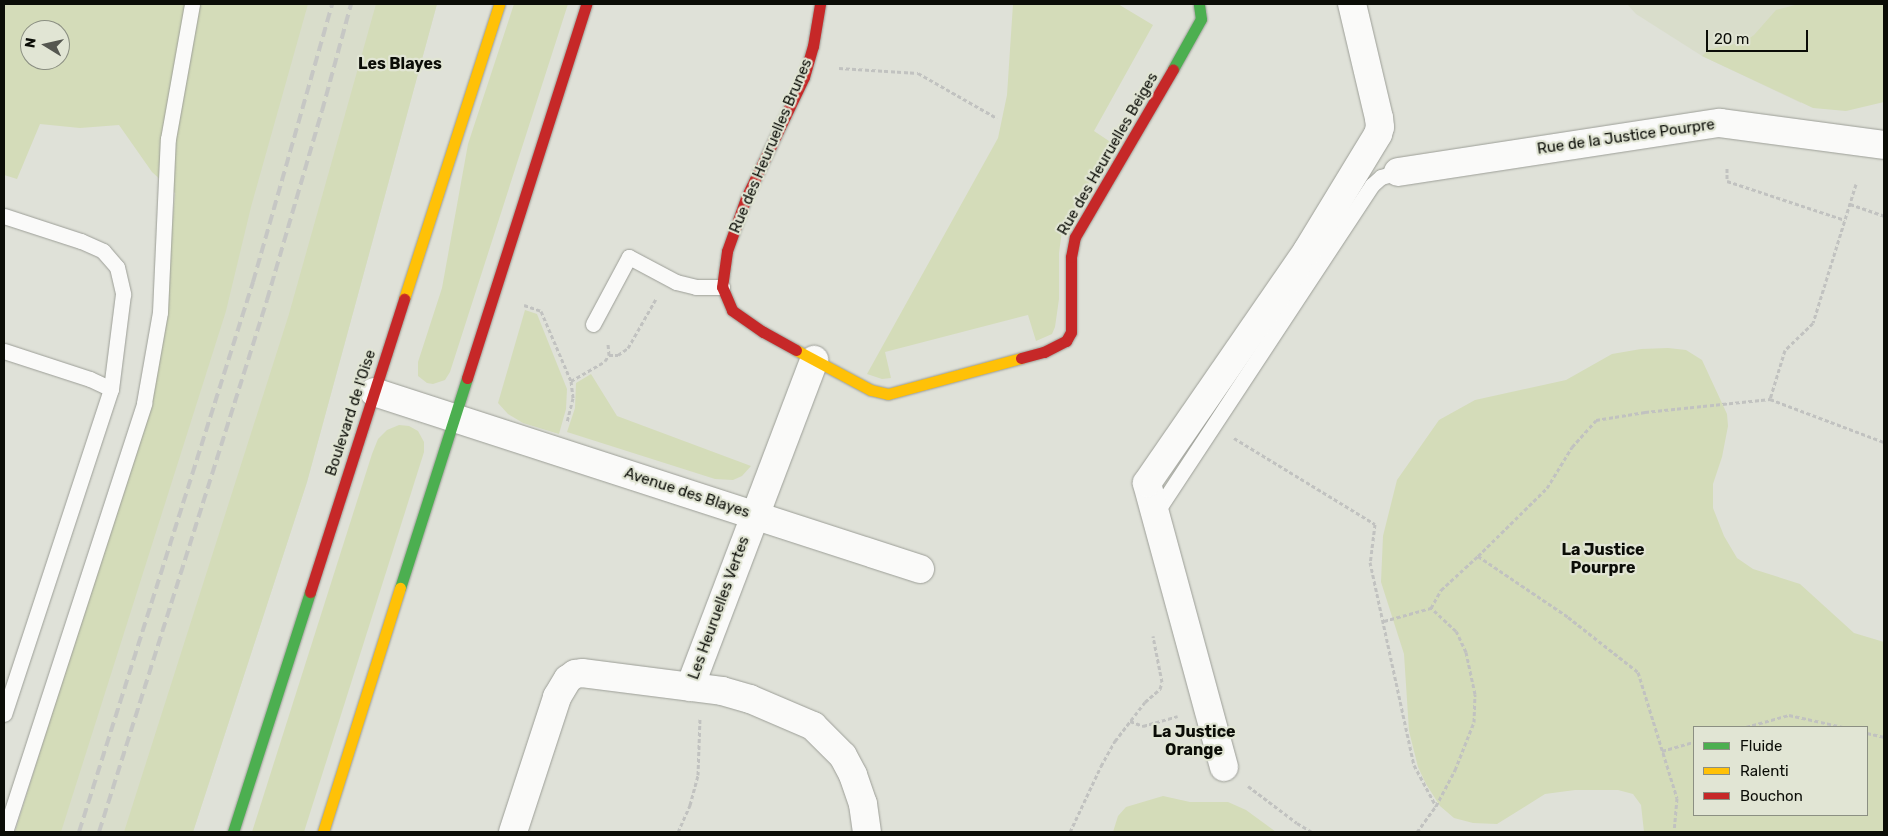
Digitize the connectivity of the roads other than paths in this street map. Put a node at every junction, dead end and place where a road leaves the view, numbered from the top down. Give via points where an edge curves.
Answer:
1 (192, 4) edge
2 (499, 4) edge
3 (586, 4) edge
4 (820, 4) edge
5 (1199, 4) edge
6 (1352, 4) edge
7 (1884, 145) edge
8 (1398, 172) joint
9 (4, 216) edge
10 (722, 287) junction
11 (593, 324) road end
12 (4, 351) edge
13 (814, 360) junction
14 (111, 389) junction
15 (374, 392) junction
16 (455, 418) junction
17 (1155, 514) junction
18 (754, 515) junction
19 (920, 569) dead end
20 (8, 685) edge
21 (696, 688) junction
22 (4, 714) edge
23 (1224, 767) road end
24 (5, 832) edge
25 (234, 832) edge
26 (323, 832) edge
27 (513, 832) edge
28 (867, 832) edge

1 - 24 lane via 168,139 160,312 144,403
2 - 15 main road, Boulevard de l'Oise
3 - 16 main road
4 - 10 main road, Rue des Heuruelles Brunes via 809,61 798,91 746,198 727,251
5 - 13 main road, Rue des Heuruelles Beiges via 1202,10 1197,28 1075,237 1071,257 1072,324 1066,341 1044,352 888,394 871,390
6 - 17 street via 1379,118 1378,134 1306,251 1147,483
7 - 8 street, Rue de la Justice Pourpre via 1720,123
8 - 17 lane via 1381,177 1372,185
9 - 14 lane via 82,241 103,251 117,267 123,294
10 - 11 lane via 696,287 668,278 629,257
10 - 13 main road via 727,303 740,316
12 - 14 lane
13 - 18 street, Les Heuruelles Vertes
14 - 20 lane
15 - 16 street, Avenue des Blayes
15 - 25 main road, Boulevard de l'Oise
16 - 18 street, Avenue des Blayes
16 - 26 main road
17 - 23 street
18 - 19 street, Avenue des Blayes
18 - 21 street, Les Heuruelles Vertes
20 - 22 lane
21 - 27 street via 582,673 568,679 557,697
21 - 28 street via 750,699 787,713 818,730 843,756 853,774 863,804

